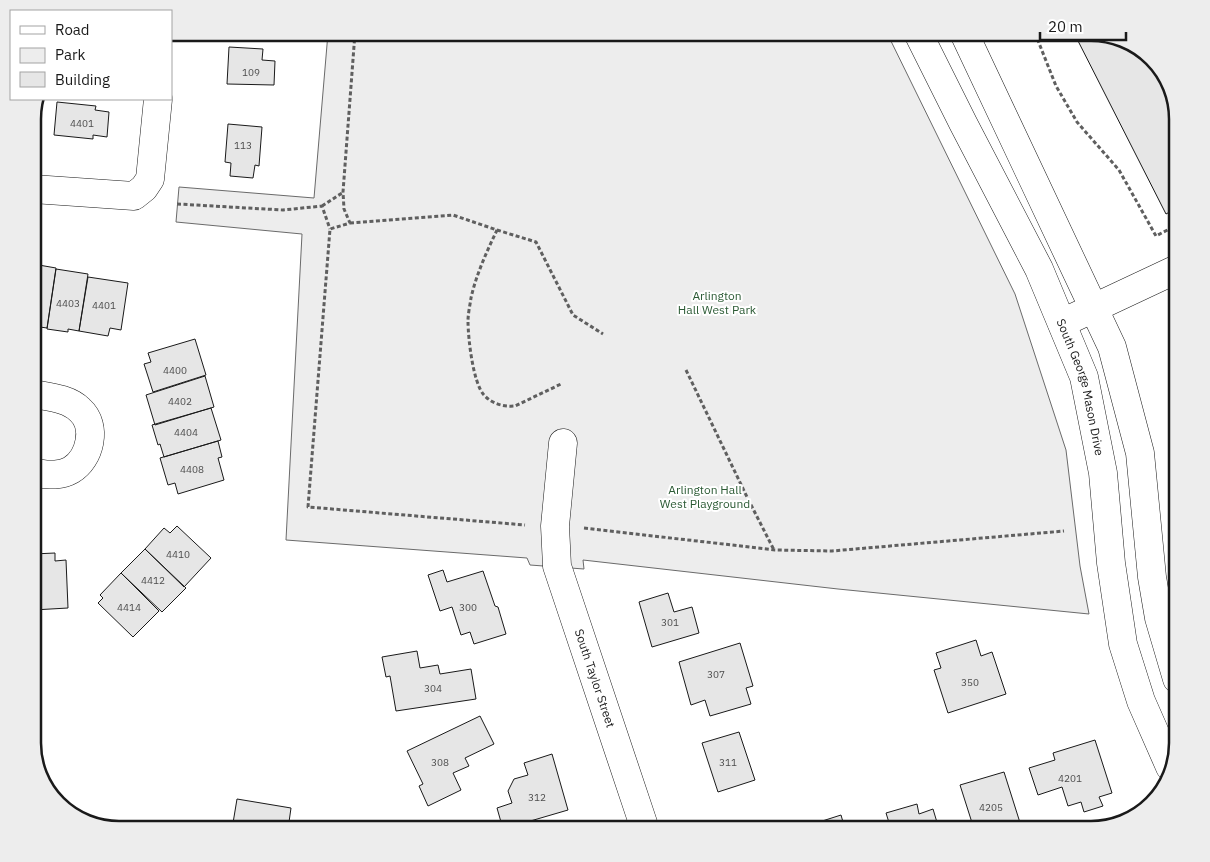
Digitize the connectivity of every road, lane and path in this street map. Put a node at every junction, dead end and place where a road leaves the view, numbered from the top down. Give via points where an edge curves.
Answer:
1 (354, 41) edge
2 (922, 41) edge
3 (968, 41) edge
4 (1038, 41) edge
5 (158, 100) edge
6 (41, 189) edge
7 (342, 192) junction
8 (177, 204) dead end
9 (322, 206) junction
10 (350, 223) junction
11 (330, 228) junction
12 (497, 230) junction
13 (1169, 230) edge
14 (1169, 273) edge
15 (1094, 308) junction
16 (1062, 323) junction
17 (603, 334) dead end
18 (686, 370) dead end
19 (561, 384) dead end
20 (41, 396) edge
21 (563, 443) dead end
22 (41, 474) edge
23 (525, 525) dead end
24 (566, 527) junction
25 (1064, 532) dead end
26 (775, 550) junction
27 (1169, 650) edge
28 (1167, 759) edge
29 (642, 821) edge

1 - 7 path
2 - 16 main road, South George Mason Drive via 1039,270
3 - 15 main road
4 - 13 path via 1056,86 1077,122 1119,170 1156,236
5 - 6 main road via 150,179 134,196
7 - 9 path
7 - 10 path
8 - 9 path via 284,210
9 - 11 path
10 - 11 path
10 - 12 path via 453,215
11 - 23 path via 308,508
12 - 17 path via 536,242 573,315
12 - 19 path via 472,296 468,320 474,370 480,389 492,402 515,406
14 - 15 main road
15 - 16 main road
15 - 27 main road via 1112,347 1140,453 1152,577
16 - 28 main road, South George Mason Drive via 1084,377 1103,473 1111,563 1123,644
18 - 26 path
20 - 22 main road via 70,402 82,410 91,434 88,452 70,471
21 - 24 main road, South Taylor Street
24 - 26 path
24 - 29 main road, South Taylor Street via 557,566
25 - 26 path via 832,551

